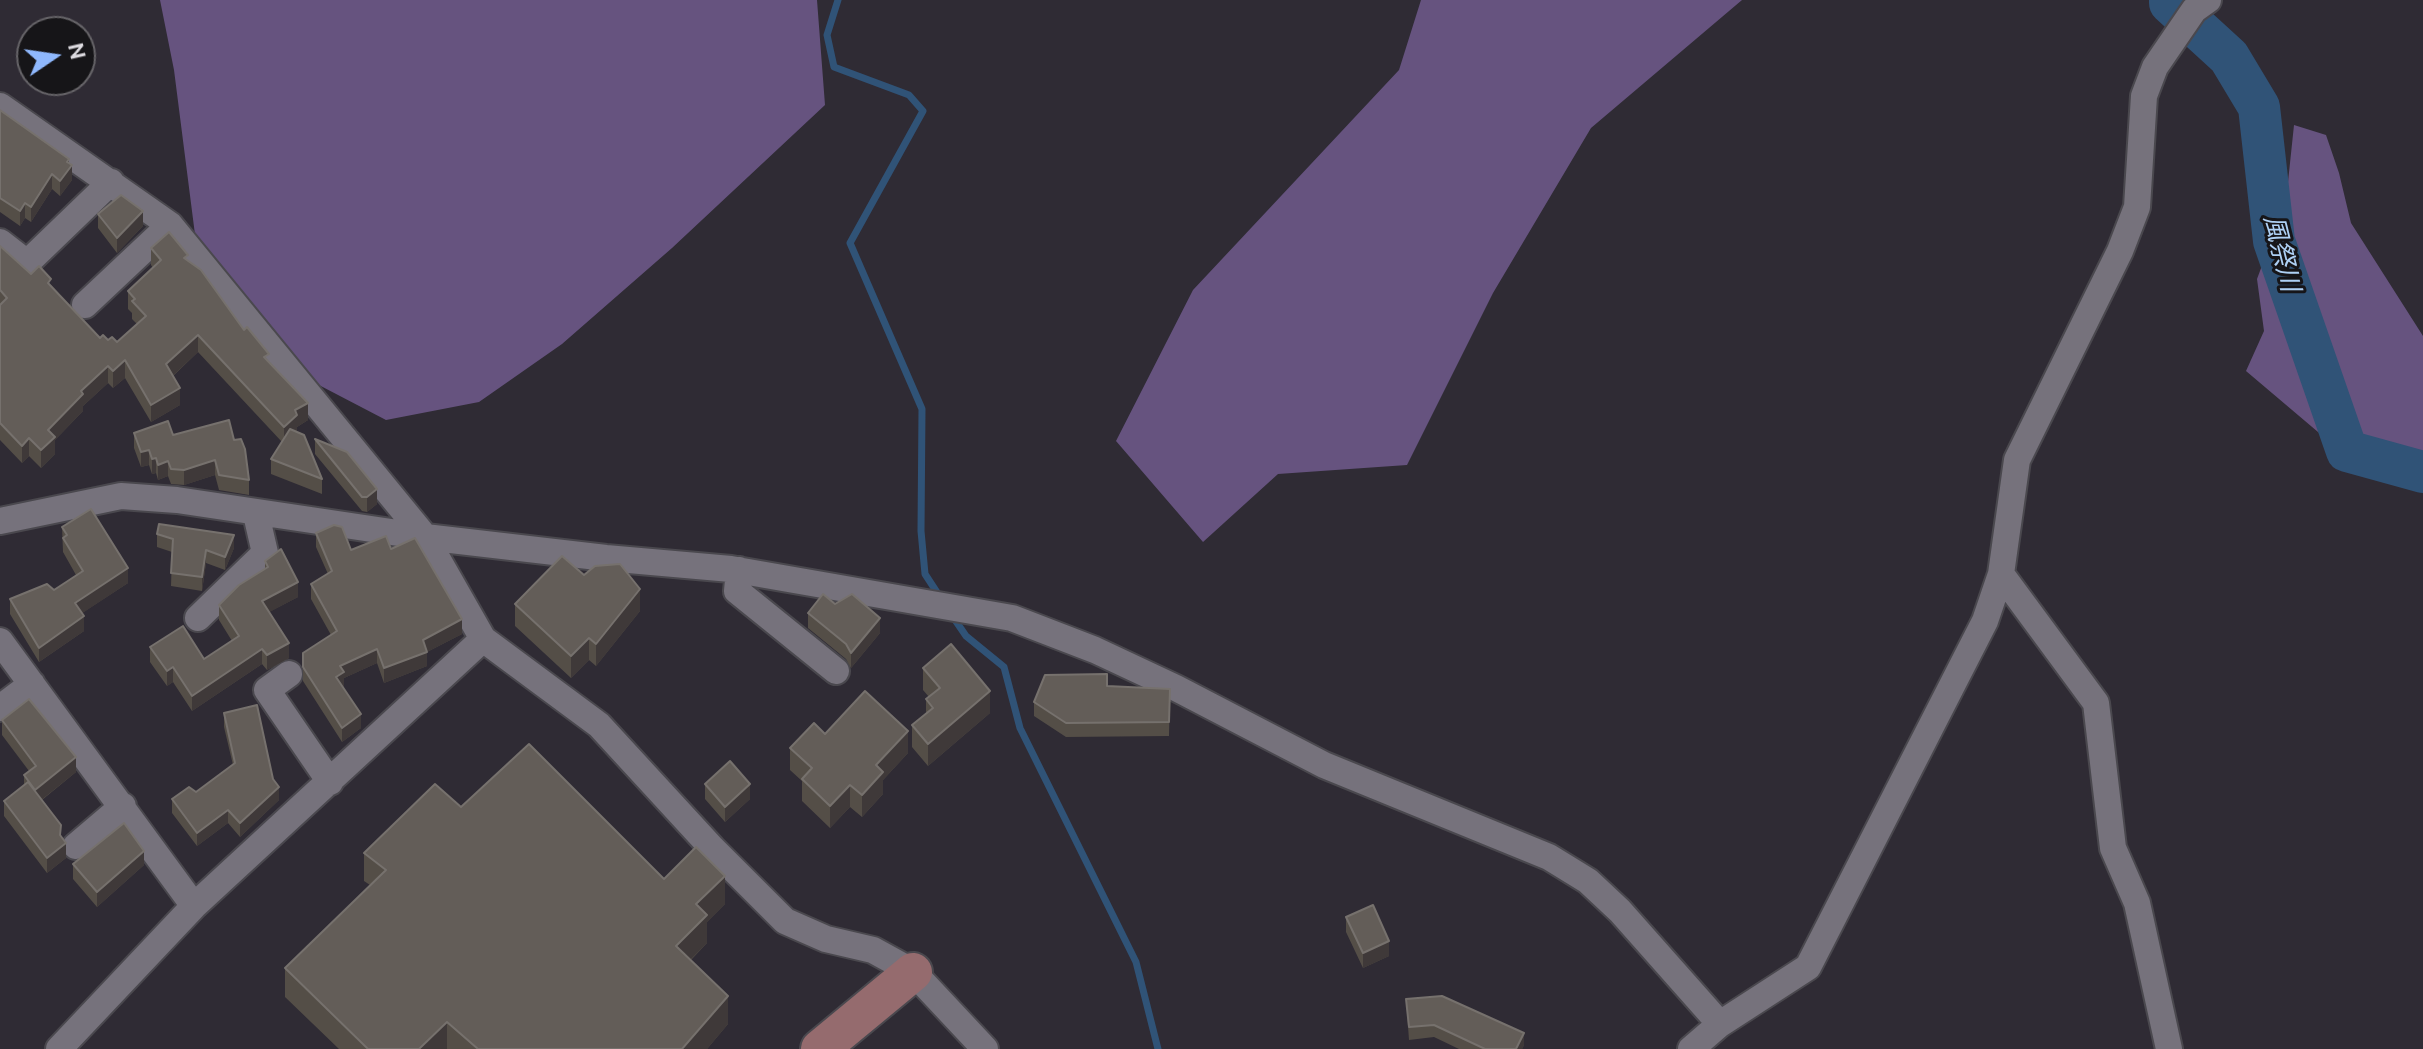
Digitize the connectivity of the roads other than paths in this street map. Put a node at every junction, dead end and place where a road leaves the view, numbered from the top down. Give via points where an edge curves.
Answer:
1 (2208, 0) edge
2 (0, 106) edge
3 (111, 182) junction
4 (170, 225) junction
5 (0, 242) edge
6 (85, 305) dead end
7 (256, 514) junction
8 (0, 521) edge
9 (425, 537) junction
10 (739, 570) junction
11 (2001, 574) junction
12 (198, 618) dead end
13 (483, 639) junction
14 (0, 641) edge
15 (836, 671) dead end
16 (289, 674) dead end
17 (32, 684) junction
18 (0, 708) edge
19 (330, 782) junction
20 (123, 806) junction
21 (76, 846) dead end
22 (194, 906) junction
23 (913, 972) junction
24 (1720, 1024) junction
25 (59, 1049) edge
26 (820, 1049) edge
27 (985, 1049) edge
28 (1691, 1049) edge
29 (2169, 1049) edge

1 - 11 street via 2194,10 2155,67 2144,96 2137,207 2017,460
2 - 3 street
3 - 4 street
3 - 5 street via 27,263
4 - 6 street
4 - 9 street
7 - 8 street via 121,496
7 - 9 street
7 - 12 street via 265,553
9 - 10 street
9 - 13 street
10 - 15 street via 737,591
10 - 24 street via 1012,618 1176,688 1324,765 1549,857 1588,881 1620,911
11 - 24 street via 1985,621 1808,967
11 - 29 street via 2096,703 2113,848 2137,903
13 - 19 street
13 - 23 street via 599,725 785,921 826,939 873,950
14 - 17 street
16 - 19 street via 267,690
17 - 18 street
17 - 20 street
19 - 22 street
20 - 21 street
20 - 22 street
22 - 25 street
23 - 26 street
23 - 27 street
24 - 28 street

